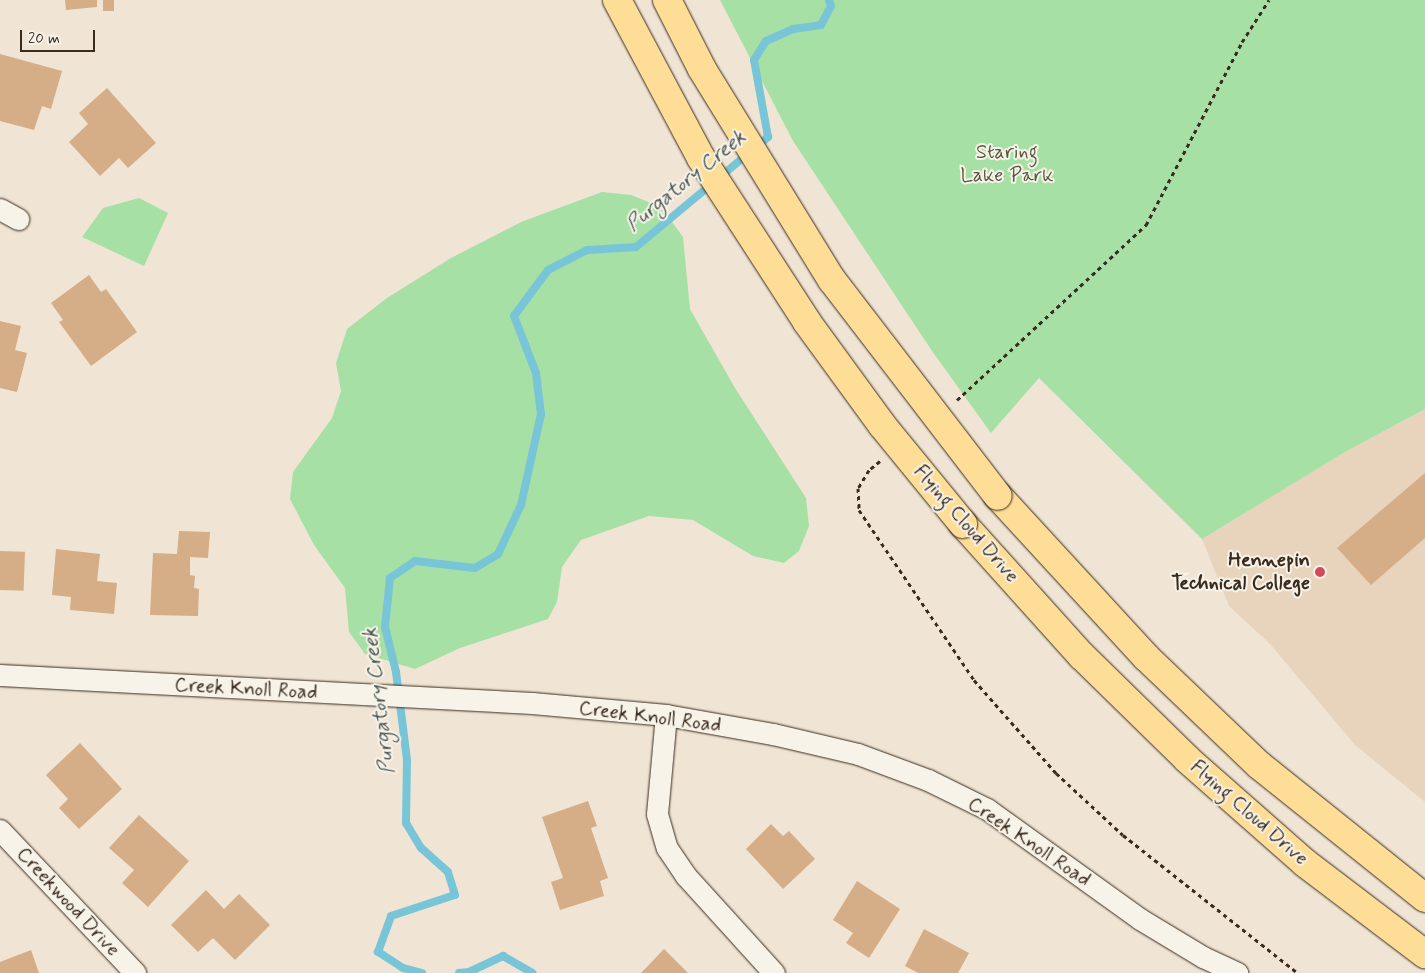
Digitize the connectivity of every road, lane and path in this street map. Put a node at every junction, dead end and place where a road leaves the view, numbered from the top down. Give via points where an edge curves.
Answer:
1 (617, 0) edge
2 (667, 0) edge
3 (1269, 0) edge
4 (949, 406) dead end
5 (884, 458) dead end
6 (0, 675) edge
7 (666, 715) junction
8 (0, 830) edge
9 (1425, 898) edge
10 (1425, 954) edge
11 (135, 973) edge
12 (774, 973) edge
13 (1237, 973) edge
14 (1298, 973) edge

1 - 10 main road, Flying Cloud Drive, bridge via 701,158 807,322 882,425 963,524 1082,656 1187,759 1305,863
2 - 9 main road, bridge via 702,69 832,280 998,496 1146,657 1259,765
3 - 4 path via 1242,42 1146,225
5 - 14 path via 869,470 858,488 859,510 974,680 1056,773 1123,835
6 - 7 street, Creek Knoll Road via 532,703
7 - 12 street via 657,814 667,848 686,876
7 - 13 street, Creek Knoll Road via 773,734 858,754 928,780 987,809 1140,920 1202,957
8 - 11 street, Creekwood Drive

